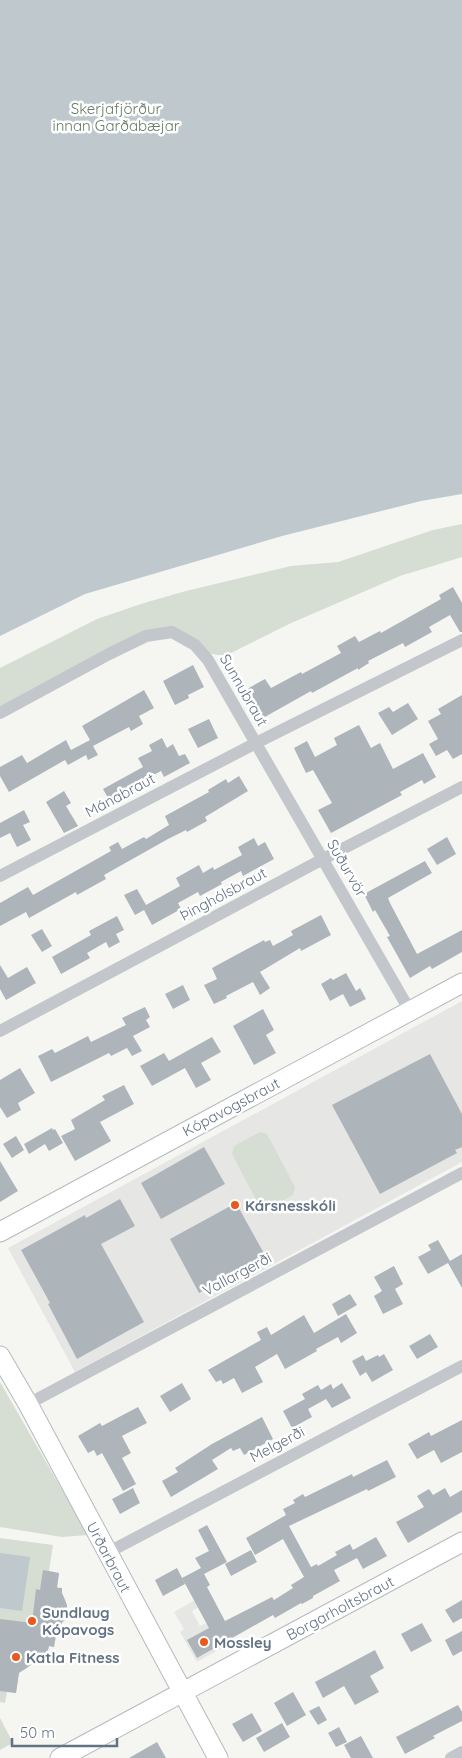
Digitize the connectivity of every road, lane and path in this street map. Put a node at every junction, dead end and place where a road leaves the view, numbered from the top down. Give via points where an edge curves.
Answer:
1 (462, 640) edge
2 (0, 713) edge
3 (256, 742) junction
4 (462, 787) edge
5 (323, 859) junction
6 (0, 876) edge
7 (462, 983) edge
8 (410, 1011) junction
9 (0, 1031) edge
10 (462, 1173) edge
11 (0, 1232) edge
12 (0, 1356) edge
13 (462, 1366) edge
14 (28, 1404) junction
15 (462, 1542) edge
16 (107, 1552) junction
17 (182, 1693) junction
18 (462, 1752) edge
19 (60, 1758) edge
20 (218, 1758) edge
21 (451, 1758) edge

1 - 3 street, Sunnubraut
2 - 3 street, Sunnubraut via 146,636 172,632 195,645 208,660
3 - 5 street, Suðurvör
3 - 6 street, Mánabraut
4 - 5 street, Þinghólsbraut
5 - 8 street, Suðurvör
5 - 9 street, Þinghólsbraut
7 - 8 street, Kópavogsbraut
8 - 11 street, Kópavogsbraut
10 - 14 street, Vallargerði
12 - 14 street, Urðarbraut
13 - 16 street, Melgerði
14 - 16 street, Urðarbraut
15 - 17 street, Borgarholtsbraut
16 - 17 street, Urðarbraut
17 - 19 street, Borgarholtsbraut
17 - 20 street, Urðarbraut
18 - 21 street

